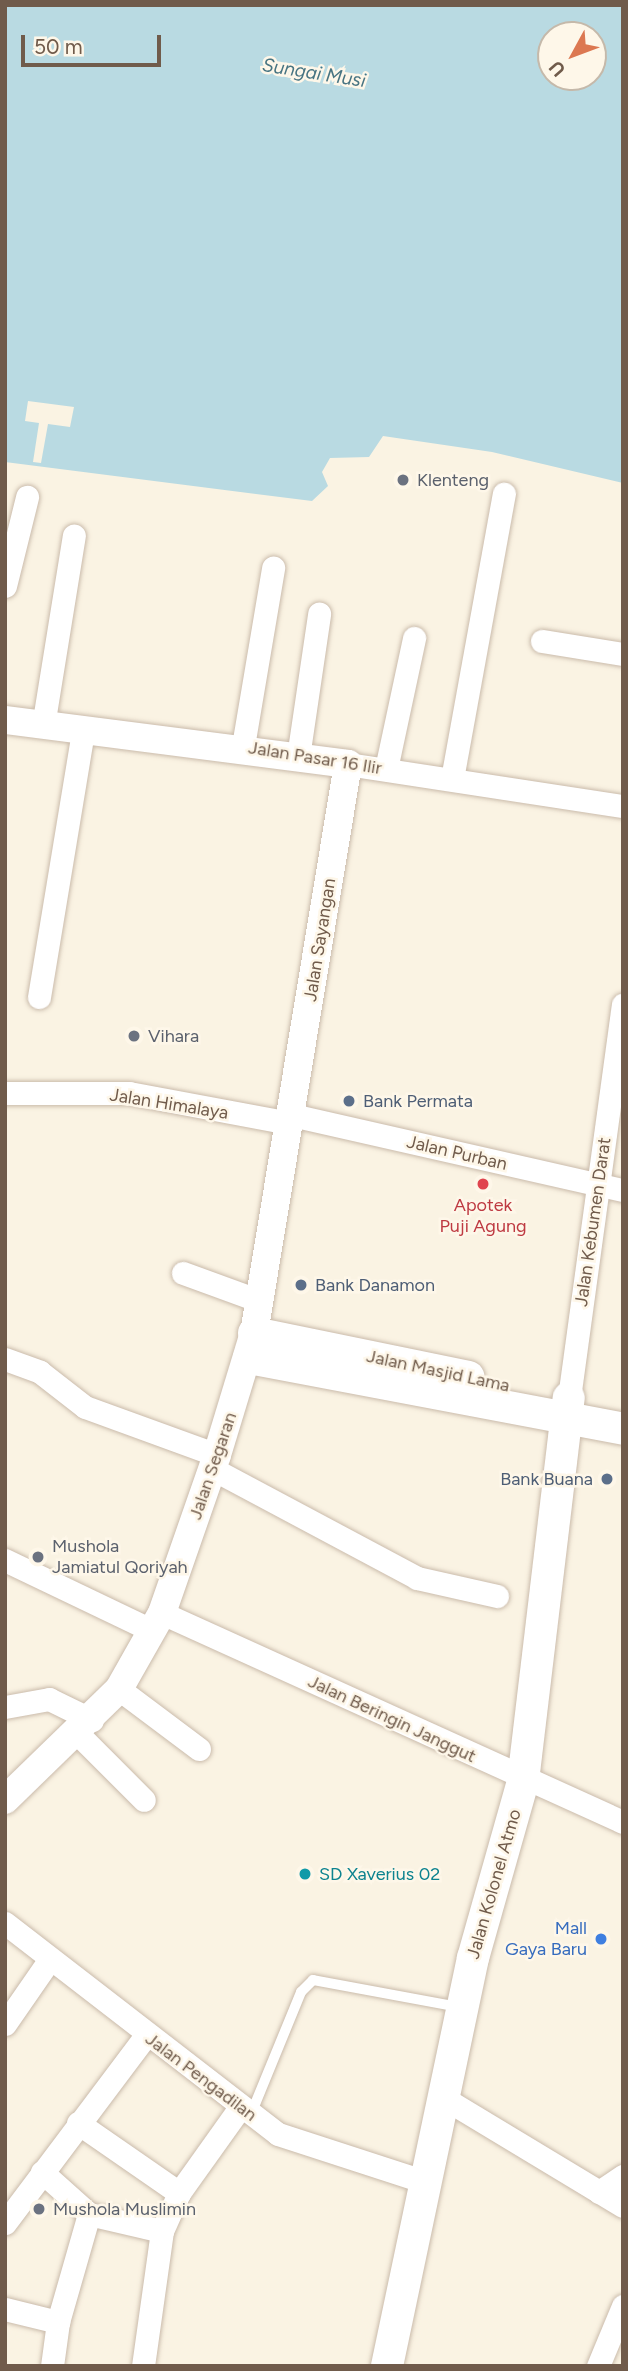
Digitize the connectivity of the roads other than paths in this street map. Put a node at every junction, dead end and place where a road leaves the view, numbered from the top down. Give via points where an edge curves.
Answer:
1 (504, 494) dead end
2 (27, 497) dead end
3 (74, 535) dead end
4 (273, 568) dead end
5 (5, 586) edge
6 (319, 614) dead end
7 (414, 638) dead end
8 (542, 641) dead end
9 (623, 654) edge
10 (5, 720) edge
11 (43, 726) junction
12 (83, 732) junction
13 (243, 747) junction
14 (298, 757) junction
15 (348, 765) junction
16 (386, 769) junction
17 (452, 779) junction
18 (623, 806) edge
19 (39, 997) dead end
20 (623, 1005) edge
21 (5, 1093) edge
22 (291, 1119) junction
23 (599, 1185) junction
24 (623, 1190) edge
25 (183, 1273) dead end
26 (260, 1301) junction
27 (252, 1345) junction
28 (5, 1359) edge
29 (568, 1408) junction
30 (623, 1408) edge
31 (623, 1429) edge
32 (215, 1462) junction
33 (5, 1560) edge
34 (497, 1596) dead end
35 (157, 1622) junction
36 (119, 1689) junction
37 (5, 1707) edge
38 (85, 1727) junction
39 (199, 1749) dead end
40 (523, 1781) junction
41 (5, 1800) edge
42 (144, 1800) dead end
43 (623, 1822) edge
44 (5, 1923) edge
45 (50, 1959) junction
46 (462, 2008) junction
47 (5, 2024) edge
48 (146, 2035) junction
49 (442, 2097) junction
50 (245, 2112) junction
51 (78, 2123) junction
52 (42, 2172) junction
53 (623, 2176) edge
54 (423, 2181) junction
55 (599, 2192) junction
56 (179, 2193) junction
57 (623, 2206) edge
58 (89, 2214) junction
59 (5, 2223) edge
60 (162, 2231) junction
61 (623, 2306) edge
62 (5, 2309) edge
63 (58, 2322) junction
64 (52, 2366) edge
65 (143, 2366) edge
66 (387, 2366) edge
67 (598, 2366) edge

1 - 17 street
2 - 5 street
3 - 11 street
4 - 13 street
6 - 14 street
7 - 16 street
8 - 9 street
10 - 11 street, Jalan Pasar 16 Ilir
11 - 12 street, Jalan Pasar 16 Ilir
12 - 13 street, Jalan Pasar 16 Ilir
12 - 19 street
13 - 14 street, Jalan Pasar 16 Ilir
14 - 15 street, Jalan Pasar 16 Ilir
15 - 16 street, Jalan Pasar 16 Ilir
15 - 22 street, Jalan Sayangan
16 - 17 street, Jalan Pasar 16 Ilir
17 - 18 street, Jalan Pasar 16 Ilir
20 - 23 street, Jalan Kebumen Darat
21 - 22 street, Jalan Himalaya via 129,1093
22 - 23 street, Jalan Purban
22 - 26 street, Jalan Segaran
23 - 24 street, Jalan Purban
23 - 29 street, Jalan Kebumen Darat
25 - 26 street
26 - 27 street, Jalan Segaran
27 - 29 main road, Jalan Masjid Lama
27 - 32 street, Jalan Segaran
28 - 32 street via 40,1372 85,1408
29 - 30 main road, Jalan Masjid Lama
29 - 31 main road
29 - 40 main road, Jalan Kolonel Atmo
32 - 34 street via 417,1578
32 - 35 street, Jalan Segaran
33 - 35 street, Jalan Beringin Janggut
35 - 36 street, Jalan Segaran
35 - 40 street, Jalan Beringin Janggut
36 - 38 street, Jalan Segaran
36 - 39 street
37 - 38 street via 49,1699
38 - 41 street, Jalan Segaran
38 - 42 street
40 - 43 street, Jalan Beringin Janggut
40 - 46 main road, Jalan Kolonel Atmo
44 - 45 street, Jalan Pengadilan
45 - 47 street
45 - 48 street, Jalan Pengadilan
46 - 49 main road, Jalan Kolonel Atmo
46 - 50 lane via 313,1980 301,1992
48 - 50 street, Jalan Pengadilan
48 - 51 street
49 - 54 main road, Jalan Kolonel Atmo
49 - 55 street
50 - 54 street, Jalan Pengadilan via 296,2142
50 - 56 street
51 - 52 street
51 - 56 street
52 - 58 street
52 - 59 street
53 - 55 street
54 - 66 main road, Jalan Kolonel Atmo
55 - 57 street
56 - 60 street
58 - 60 street
58 - 63 street
60 - 65 street
61 - 67 street
62 - 63 street
63 - 64 street

